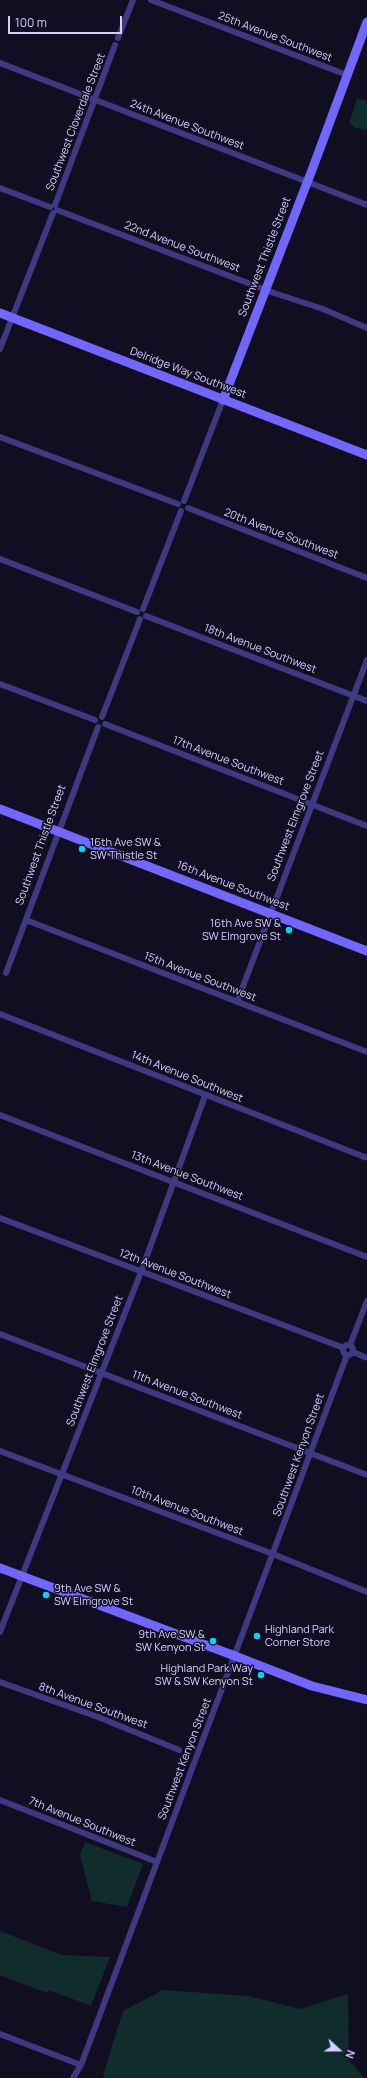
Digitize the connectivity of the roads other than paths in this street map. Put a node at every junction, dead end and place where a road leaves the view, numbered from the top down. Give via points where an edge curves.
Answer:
1 (133, 0) edge
2 (151, 0) edge
3 (367, 22) edge
4 (118, 38) dead end
5 (115, 45) dead end
6 (0, 63) edge
7 (347, 75) junction
8 (94, 100) junction
9 (308, 182) junction
10 (0, 188) edge
11 (367, 205) edge
12 (54, 209) junction
13 (266, 290) junction
14 (0, 313) edge
15 (12, 317) junction
16 (367, 328) edge
17 (0, 349) edge
18 (223, 400) junction
19 (0, 437) edge
20 (367, 455) edge
21 (184, 501) junction
22 (178, 504) junction
23 (188, 508) junction
24 (181, 511) junction
25 (0, 559) edge
26 (367, 578) edge
27 (143, 609) junction
28 (137, 612) junction
29 (146, 616) junction
30 (140, 619) junction
31 (367, 660) edge
32 (0, 684) edge
33 (353, 696) junction
34 (367, 702) edge
35 (102, 717) junction
36 (95, 720) junction
37 (105, 724) junction
38 (98, 726) junction
39 (312, 804) junction
40 (0, 809) edge
41 (367, 826) edge
42 (58, 832) junction
43 (270, 914) junction
44 (26, 920) junction
45 (367, 951) edge
46 (6, 973) dead end
47 (237, 1002) junction
48 (0, 1014) edge
49 (367, 1052) edge
50 (205, 1096) junction
51 (0, 1115) edge
52 (367, 1158) edge
53 (174, 1182) junction
54 (0, 1218) edge
55 (367, 1257) edge
56 (141, 1272) junction
57 (367, 1301) edge
58 (0, 1334) edge
59 (350, 1345) junction
60 (344, 1348) junction
61 (350, 1354) junction
62 (367, 1358) edge
63 (101, 1374) junction
64 (0, 1451) edge
65 (311, 1452) junction
66 (62, 1475) junction
67 (367, 1475) edge
68 (273, 1554) junction
69 (0, 1568) edge
70 (21, 1576) junction
71 (367, 1592) edge
72 (0, 1632) edge
73 (235, 1656) junction
74 (0, 1682) edge
75 (367, 1700) edge
76 (179, 1750) dead end
77 (0, 1800) edge
78 (157, 1862) junction
79 (0, 2034) edge
80 (81, 2065) junction
81 (73, 2078) edge

1 - 4 street
2 - 7 street, 25th Avenue Southwest
3 - 7 street, Southwest Thistle Street
5 - 8 street, Southwest Cloverdale Street
6 - 8 street, 24th Avenue Southwest
7 - 9 street, Southwest Thistle Street
8 - 9 street, 24th Avenue Southwest
8 - 12 street, Southwest Cloverdale Street
9 - 11 street, 24th Avenue Southwest
9 - 13 street, Southwest Thistle Street
10 - 12 street, 22nd Avenue Southwest
12 - 13 street, 22nd Avenue Southwest
12 - 15 street, Southwest Cloverdale Street
13 - 16 street, 22nd Avenue Southwest via 323,309
13 - 18 street, Southwest Thistle Street
14 - 15 street, Delridge Way Southwest
15 - 17 street, Southwest Cloverdale Street
15 - 18 street, Delridge Way Southwest
18 - 20 street, Delridge Way Southwest
18 - 21 street, Southwest Thistle Street
19 - 22 street
21 - 22 street
21 - 23 street
22 - 24 street
23 - 24 street
23 - 26 street, 20th Avenue Southwest
24 - 27 street
25 - 28 street
27 - 28 street
27 - 29 street
28 - 30 street
29 - 30 street
29 - 33 street, 18th Avenue Southwest
30 - 35 street
31 - 33 street, Southwest Elmgrove Street
32 - 36 street
33 - 34 street, 18th Avenue Southwest
33 - 39 street, Southwest Elmgrove Street
35 - 36 street
35 - 37 street
36 - 38 street
37 - 38 street
37 - 39 street, 17th Avenue Southwest
38 - 42 street, Southwest Thistle Street
39 - 41 street, 17th Avenue Southwest
39 - 43 street, Southwest Elmgrove Street
40 - 42 street, 16th Avenue Southwest
42 - 43 street, 16th Avenue Southwest
42 - 44 street, Southwest Thistle Street
43 - 45 street, 16th Avenue Southwest
43 - 47 street, Southwest Elmgrove Street
44 - 46 street, Southwest Thistle Street
44 - 47 street, 15th Avenue Southwest
47 - 49 street, 15th Avenue Southwest
48 - 50 street, 14th Avenue Southwest
50 - 52 street, 14th Avenue Southwest
50 - 53 street, Southwest Elmgrove Street
51 - 53 street, 13th Avenue Southwest
53 - 55 street, 13th Avenue Southwest
53 - 56 street, Southwest Elmgrove Street
54 - 56 street, 12th Avenue Southwest
56 - 60 street, 12th Avenue Southwest
56 - 63 street, Southwest Elmgrove Street
57 - 59 street
58 - 63 street, 11th Avenue Southwest
59 - 60 street
59 - 61 street via 353,1348
60 - 61 street via 344,1352
61 - 62 street
61 - 65 street, Southwest Kenyon Street
63 - 65 street, 11th Avenue Southwest
63 - 66 street, Southwest Elmgrove Street
64 - 66 street, 10th Avenue Southwest
65 - 67 street, 11th Avenue Southwest
65 - 68 street, Southwest Kenyon Street
66 - 68 street, 10th Avenue Southwest
66 - 70 street, Southwest Elmgrove Street
68 - 71 street, 10th Avenue Southwest
68 - 73 street, Southwest Kenyon Street
69 - 70 street
70 - 72 street, Southwest Elmgrove Street
70 - 73 street
73 - 75 street via 312,1686
73 - 78 street, Southwest Kenyon Street
74 - 76 street, 8th Avenue Southwest via 98,1717
77 - 78 street, 7th Avenue Southwest
78 - 80 street, Southwest Kenyon Street
79 - 80 street
80 - 81 street, Southwest Kenyon Street

